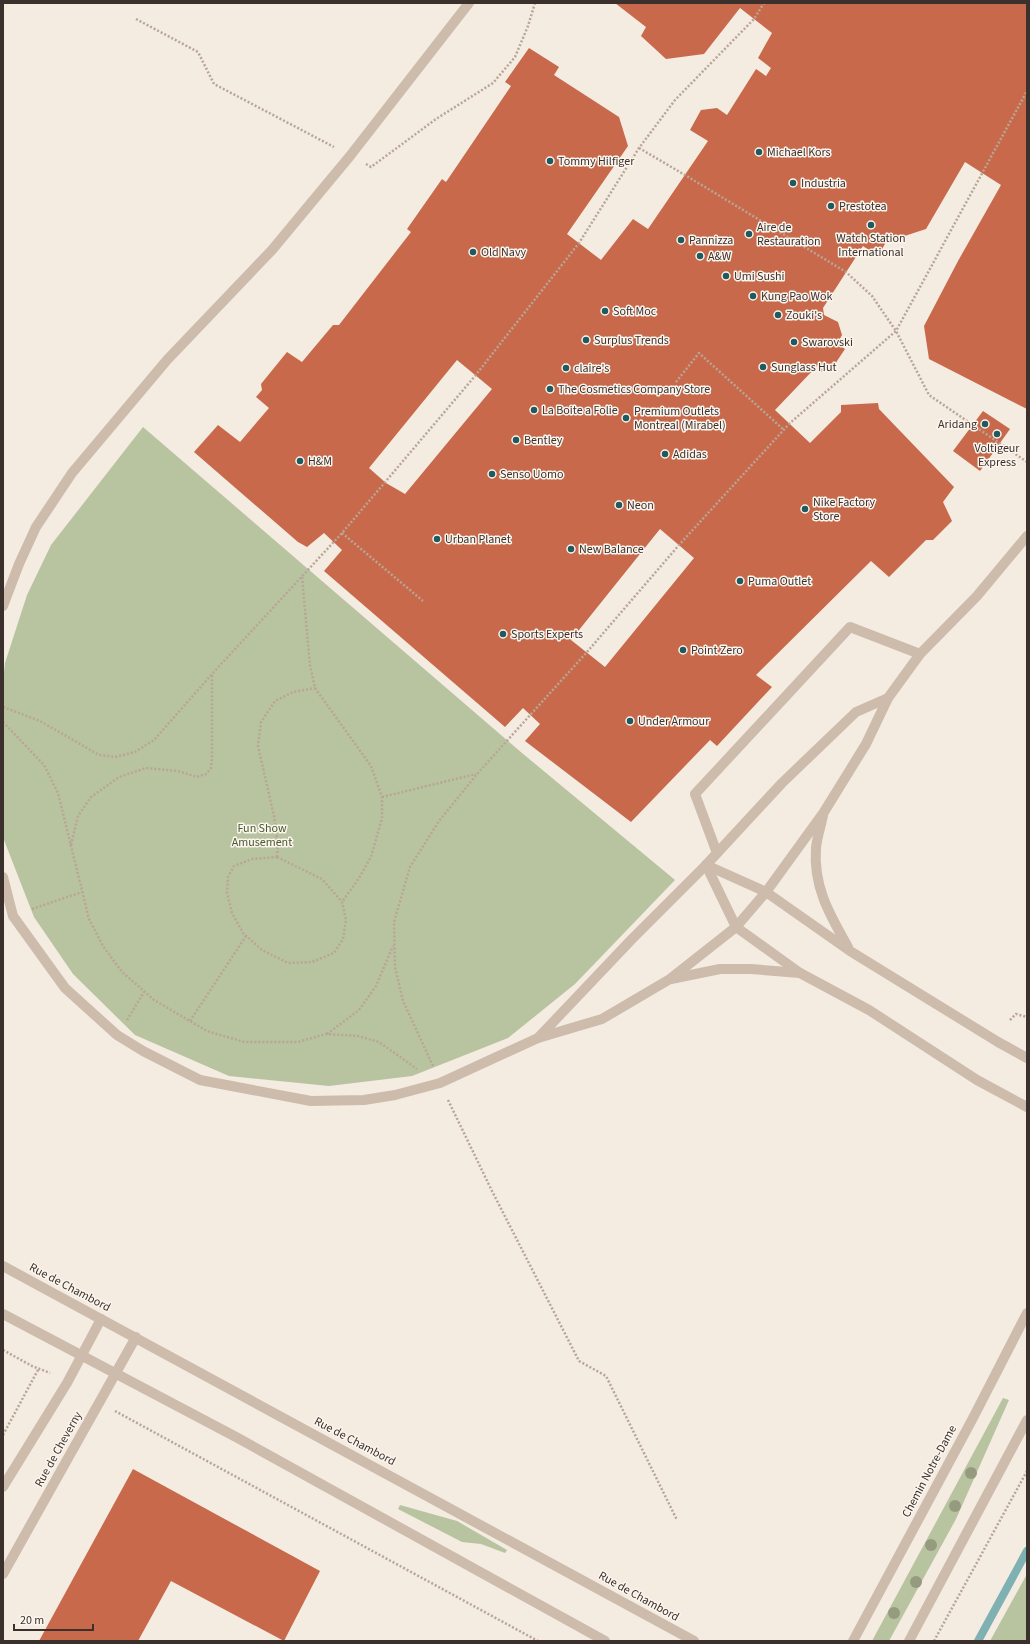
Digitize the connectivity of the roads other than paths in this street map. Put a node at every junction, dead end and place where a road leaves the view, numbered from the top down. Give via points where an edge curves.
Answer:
1 (469, 3) edge
2 (1027, 536) edge
3 (3, 606) edge
4 (920, 654) junction
5 (888, 698) junction
6 (824, 812) junction
7 (717, 853) junction
8 (706, 866) junction
9 (3, 877) edge
10 (766, 892) junction
11 (736, 928) junction
12 (850, 951) junction
13 (800, 973) junction
14 (670, 979) junction
15 (538, 1038) junction
16 (1027, 1051) edge
17 (1015, 1052) junction
18 (1027, 1058) edge
19 (1027, 1107) edge
20 (3, 1266) edge
21 (1027, 1313) edge
22 (3, 1314) edge
23 (101, 1319) junction
24 (136, 1337) junction
25 (81, 1355) junction
26 (115, 1373) junction
27 (1027, 1420) edge
28 (3, 1487) edge
29 (3, 1574) edge
30 (605, 1641) edge
31 (694, 1641) edge
32 (853, 1641) edge
33 (909, 1641) edge

1 - 3 street via 350,156 272,250 167,360 72,473 36,527
2 - 4 street via 977,596
4 - 5 street
4 - 7 street via 850,627 695,794
5 - 6 street via 866,744
5 - 7 street via 856,712 782,783
6 - 10 street
6 - 12 street via 816,848 818,878 827,910
7 - 8 street
8 - 10 street
8 - 11 street
8 - 15 street
9 - 15 street via 13,916 64,988 117,1036 200,1080 312,1101 364,1100 440,1083
10 - 11 street
10 - 12 street
11 - 13 street
11 - 14 street
12 - 17 street
13 - 14 street via 751,969 720,970
13 - 19 street via 869,1010 977,1080
14 - 15 street via 602,1019
16 - 17 street
17 - 18 street
20 - 23 street, Rue de Chambord
21 - 32 street, Chemin Notre-Dame
22 - 25 street
23 - 24 street, Rue de Chambord
23 - 25 street, Rue de Cheverny
24 - 26 street, Rue de Cheverny
24 - 31 street, Rue de Chambord
25 - 26 street
25 - 28 street, Rue de Cheverny via 67,1383
26 - 29 street, Rue de Cheverny
26 - 30 street
27 - 33 street

